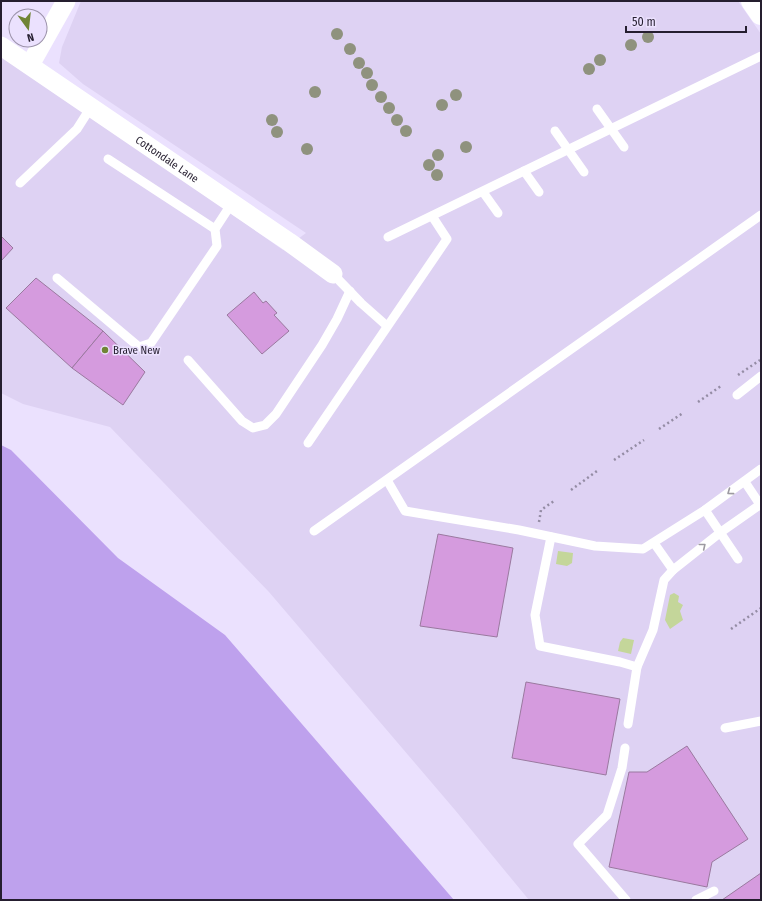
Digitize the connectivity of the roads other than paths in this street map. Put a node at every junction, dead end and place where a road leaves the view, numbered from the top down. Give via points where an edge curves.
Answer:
1 (66, 1) edge
2 (752, 1) edge
3 (761, 14) edge
4 (1, 46) edge
5 (761, 56) edge
6 (30, 65) junction
7 (91, 107) junction
8 (597, 109) dead end
9 (612, 129) junction
10 (554, 131) dead end
11 (624, 147) dead end
12 (568, 150) junction
13 (108, 160) dead end
14 (524, 171) junction
15 (584, 172) dead end
16 (20, 183) dead end
17 (483, 192) junction
18 (540, 192) dead end
19 (232, 203) junction
20 (498, 213) dead end
21 (761, 215) edge
22 (432, 216) junction
23 (215, 229) junction
24 (388, 237) dead end
25 (333, 274) joint
26 (57, 278) dead end
27 (350, 291) junction
28 (387, 326) junction
29 (188, 360) dead end
30 (761, 376) edge
31 (737, 395) dead end
32 (308, 443) dead end
33 (761, 469) edge
34 (386, 480) junction
35 (745, 482) junction
36 (761, 504) edge
37 (705, 510) junction
38 (314, 531) dead end
39 (720, 532) junction
40 (551, 538) junction
41 (654, 543) junction
42 (738, 559) dead end
43 (673, 570) junction
44 (637, 667) junction
45 (761, 721) edge
46 (628, 724) dead end
47 (725, 728) dead end
48 (625, 748) dead end
49 (714, 891) dead end
50 (626, 900) edge
51 (696, 900) edge

1 - 6 street
2 - 3 street
4 - 6 street, Cottondale Lane
5 - 9 lane
6 - 7 street, Cottondale Lane
7 - 16 lane via 77,129
7 - 19 street, Cottondale Lane
8 - 9 lane
9 - 11 lane
9 - 12 lane
10 - 12 lane
12 - 14 lane
12 - 15 lane
13 - 23 lane
14 - 17 lane
14 - 18 lane
17 - 20 lane
17 - 22 lane
19 - 23 lane
19 - 25 street, Cottondale Lane
21 - 34 lane
22 - 24 lane
22 - 28 lane via 447,239
23 - 26 lane via 217,246 151,343 139,347
25 - 27 lane
27 - 28 lane
27 - 29 lane via 322,345 276,414 265,425 253,428 242,421
28 - 32 lane
30 - 31 lane
33 - 35 lane
34 - 38 lane
34 - 40 lane via 405,511 519,530
35 - 36 lane
35 -> 37 lane
36 - 39 lane
37 - 39 lane
37 - 41 lane
39 - 42 lane
43 -> 39 lane
40 - 41 lane via 595,546 643,550
40 - 44 lane via 535,615 540,646
41 - 43 lane
43 - 44 lane via 664,580 653,630
44 - 46 lane
45 - 47 lane
48 - 50 lane via 622,768 608,815 578,844
49 - 51 lane

